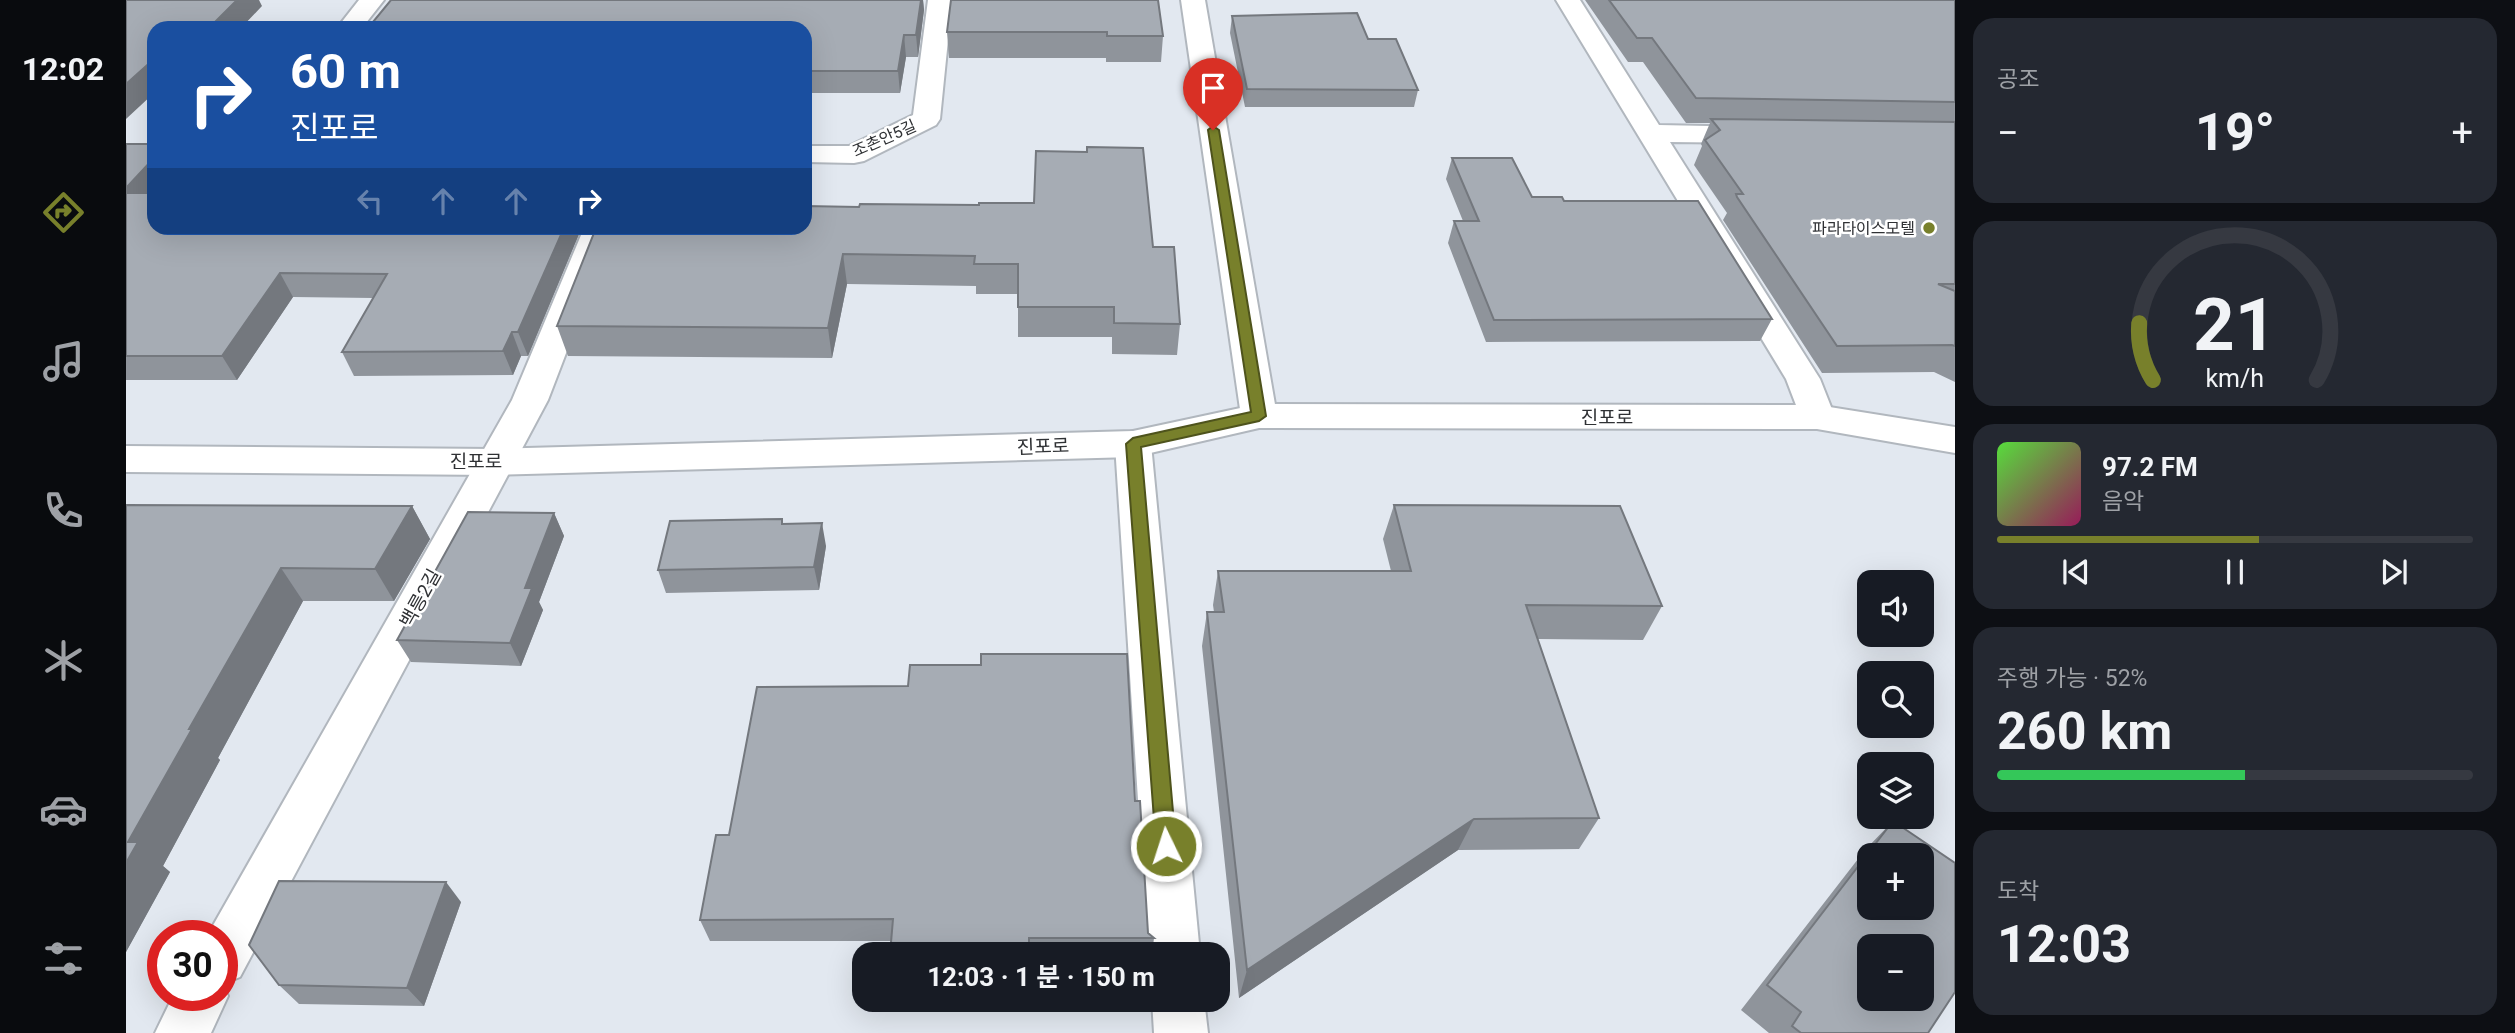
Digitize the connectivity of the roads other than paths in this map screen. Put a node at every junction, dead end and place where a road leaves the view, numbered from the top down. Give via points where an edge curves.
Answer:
1 (372, 0) edge
2 (940, 0) edge
3 (1193, 0) edge
4 (1568, 0) edge
5 (355, 21) edge
6 (1650, 133) junction
7 (1789, 135) edge
8 (812, 155) edge
9 (596, 235) edge
10 (1259, 416) junction
11 (1817, 418) junction
12 (1955, 440) edge
13 (1133, 444) junction
14 (126, 459) edge
15 (494, 462) junction
16 (238, 930) edge
17 (1173, 942) edge
18 (194, 1011) edge
19 (1179, 1012) edge
20 (182, 1033) edge
21 (1181, 1033) edge

1 - 5 street
2 - 8 street, 조촌안5길 via 926,119 854,155
3 - 10 street
4 - 6 street
6 - 7 street
6 - 11 street via 1803,379
9 - 15 street, 백릉2길 via 530,400
10 - 11 street, 진포로
10 - 13 street, 진포로
11 - 12 street, 진포로
13 - 15 street, 진포로
13 - 17 street
14 - 15 street, 진포로
15 - 16 street, 백릉2길
18 - 20 street
19 - 21 street

